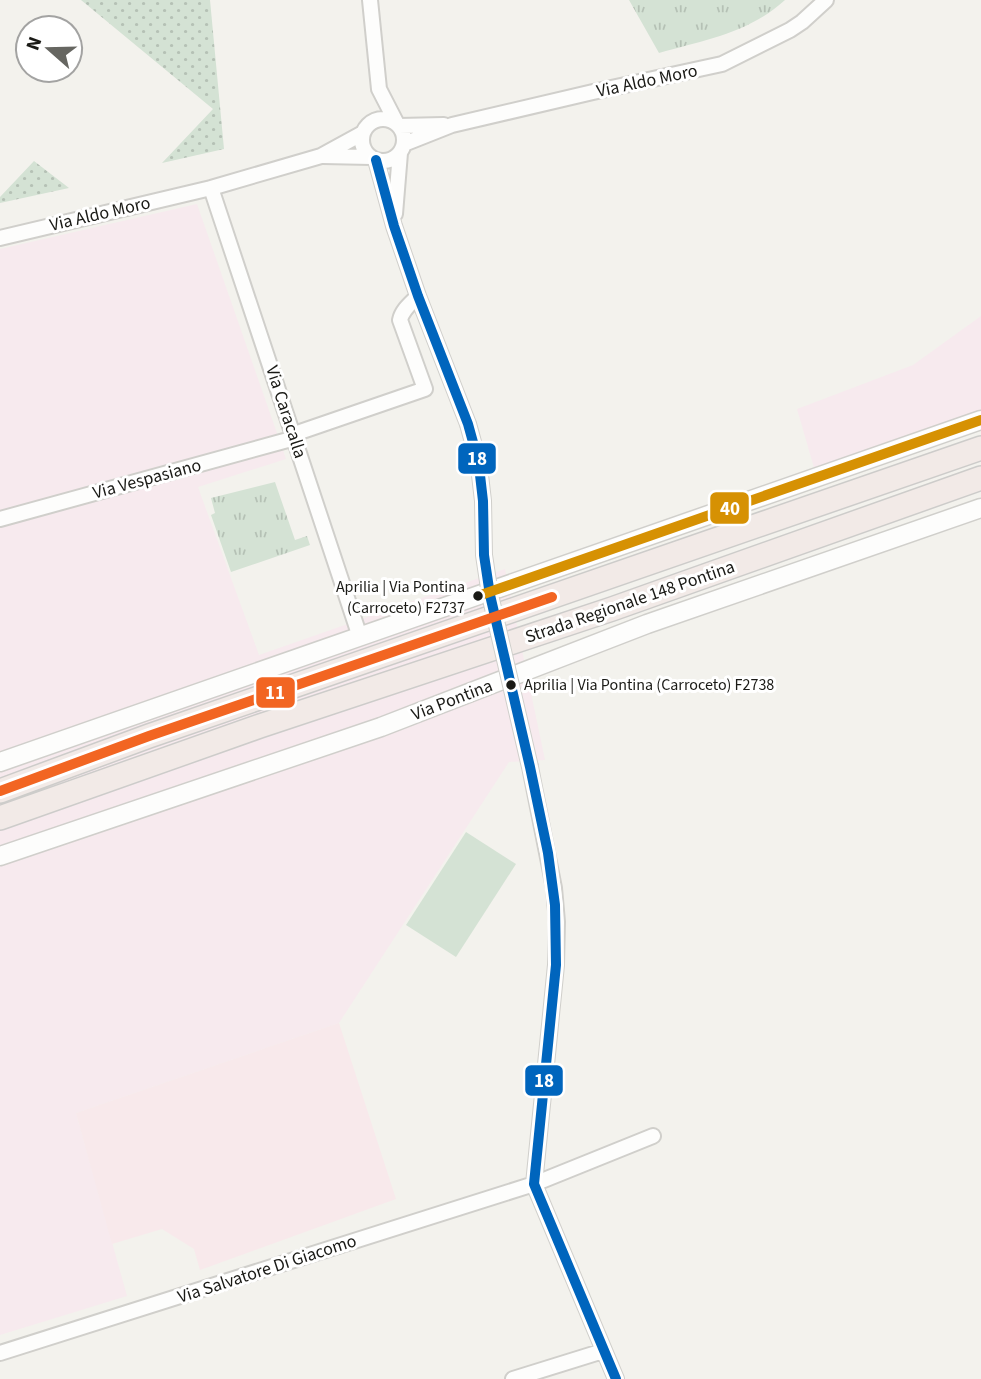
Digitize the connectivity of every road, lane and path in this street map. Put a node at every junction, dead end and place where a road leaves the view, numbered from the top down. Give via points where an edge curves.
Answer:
1 (370, 0) edge
2 (826, 0) edge
3 (379, 89) junction
4 (398, 124) junction
5 (452, 125) junction
6 (366, 128) junction
7 (402, 148) junction
8 (321, 156) junction
9 (373, 159) junction
10 (211, 188) junction
11 (394, 226) junction
12 (0, 238) edge
13 (418, 296) junction
14 (981, 420) edge
15 (294, 436) junction
16 (981, 448) edge
17 (981, 478) edge
18 (981, 508) edge
19 (0, 519) edge
20 (360, 637) junction
21 (0, 762) edge
22 (0, 791) edge
23 (0, 818) edge
24 (0, 856) edge
25 (653, 1136) dead end
26 (534, 1184) junction
27 (603, 1351) junction
28 (0, 1353) edge
29 (513, 1379) edge
30 (616, 1379) edge

1 - 3 street
2 - 5 street, Via Aldo Moro via 790,30 722,65
3 - 4 street
3 - 6 street
4 - 5 street, Via Aldo Moro
4 - 6 street, Via Aldo Moro via 383,118
4 - 7 street via 403,131
5 - 7 street, Via Aldo Moro
6 - 8 street, Via Aldo Moro
6 - 9 street via 363,146
7 - 9 street, Via Aldo Moro via 389,160
7 - 11 street
8 - 9 street, Via Aldo Moro
8 - 10 street, Via Aldo Moro
9 - 11 street
10 - 12 street, Via Aldo Moro
10 - 15 street, Via Caracalla
11 - 13 street
13 - 15 street, Via Vespasiano via 400,320 425,389
13 - 26 street, bridge via 468,424 480,475 490,595 551,871 556,965
14 - 20 street
15 - 19 street, Via Vespasiano
15 - 20 street, Via Caracalla
16 - 22 highway, Strada Regionale 148 Pontina
17 - 23 highway, Strada Regionale 148 Pontina
18 - 24 street, Via Pontina via 647,624 381,727
20 - 21 street
25 - 26 street, Via Salvatore Di Giacomo
26 - 27 street
26 - 28 street, Via Salvatore Di Giacomo
27 - 29 street
27 - 30 street

